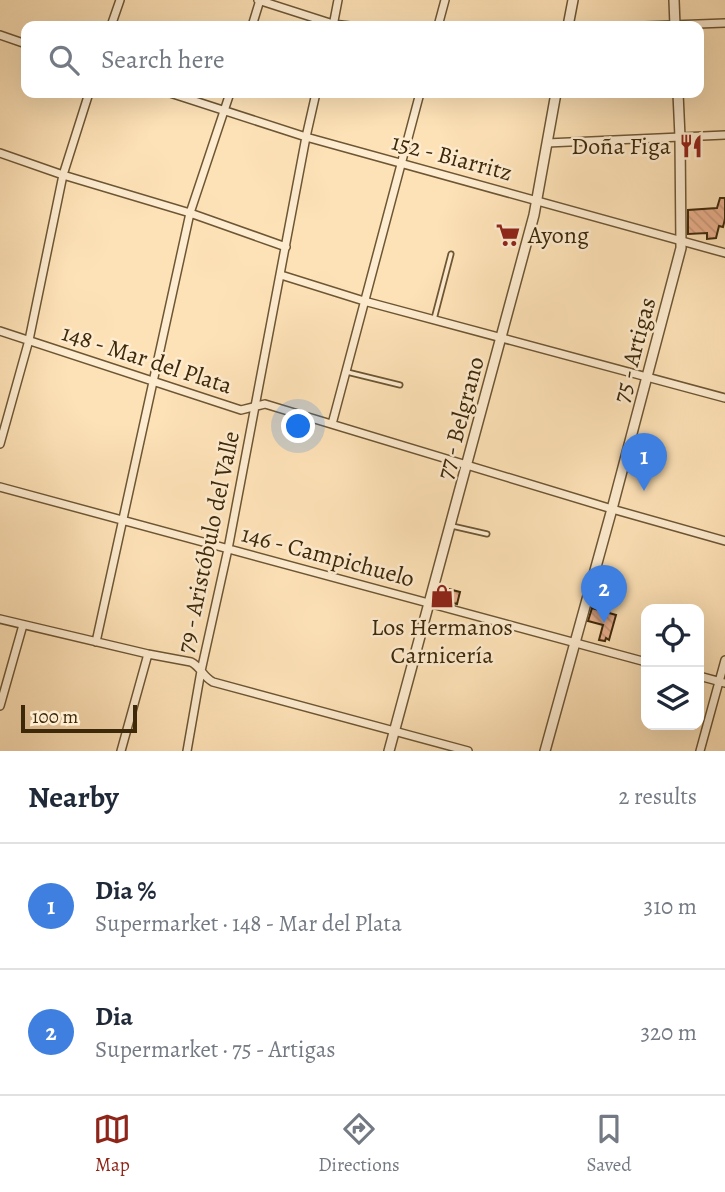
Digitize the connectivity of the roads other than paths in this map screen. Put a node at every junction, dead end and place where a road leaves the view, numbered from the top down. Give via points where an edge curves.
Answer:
1 (120, 0) edge
2 (259, 0) edge
3 (338, 0) edge
4 (445, 0) edge
5 (573, 0) edge
6 (674, 0) edge
7 (113, 21) edge
8 (253, 21) edge
9 (321, 21) edge
10 (334, 21) edge
11 (439, 21) edge
12 (570, 21) edge
13 (675, 21) edge
14 (725, 23) edge
15 (704, 24) edge
16 (0, 35) edge
17 (21, 42) edge
18 (87, 98) edge
19 (186, 98) edge
20 (228, 98) edge
21 (315, 98) edge
22 (419, 98) edge
23 (555, 98) edge
24 (678, 98) edge
25 (224, 110) junction
26 (725, 135) edge
27 (306, 137) junction
28 (681, 137) junction
29 (547, 143) junction
30 (0, 153) edge
31 (401, 163) junction
32 (63, 175) junction
33 (537, 201) junction
34 (190, 213) junction
35 (681, 241) junction
36 (286, 247) junction
37 (725, 253) edge
38 (451, 254) dead end
39 (281, 275) junction
40 (364, 301) junction
41 (434, 319) junction
42 (0, 331) edge
43 (502, 338) junction
44 (29, 340) junction
45 (345, 371) junction
46 (647, 377) junction
47 (153, 381) junction
48 (400, 385) dead end
49 (725, 398) edge
50 (255, 406) junction
51 (332, 424) junction
52 (0, 444) edge
53 (467, 465) junction
54 (0, 487) edge
55 (612, 509) junction
56 (124, 521) junction
57 (450, 525) junction
58 (488, 534) dead end
59 (725, 541) edge
60 (228, 549) junction
61 (428, 603) junction
62 (0, 620) edge
63 (23, 625) junction
64 (96, 642) junction
65 (575, 643) junction
66 (148, 654) junction
67 (725, 660) edge
68 (641, 661) edge
69 (201, 671) junction
70 (704, 678) edge
71 (722, 683) edge
72 (0, 706) edge
73 (394, 731) junction
74 (121, 751) edge
75 (187, 751) edge
76 (389, 751) edge
77 (468, 751) edge
78 (545, 751) edge
79 (700, 751) edge

1 - 7 street
2 - 8 street
2 - 9 street
3 - 10 street
4 - 11 street
5 - 12 street
6 - 13 street
14 - 15 street
16 - 17 street
18 - 32 street
19 - 25 street, 152 - Biarritz
20 - 25 street
21 - 27 street, 79 - Aristóbulo del Valle
22 - 31 street
23 - 29 street, 77 - Belgrano
24 - 28 street, 75 - Artigas
25 - 27 street, 152 - Biarritz
25 - 34 street
26 - 28 street
27 - 31 street, 152 - Biarritz
27 - 36 street, 79 - Aristóbulo del Valle
28 - 29 street
28 - 35 street, 75 - Artigas
29 - 33 street, 77 - Belgrano
30 - 32 street
31 - 33 street, 152 - Biarritz
31 - 40 street
32 - 34 street
32 - 44 street
33 - 35 street, 152 - Biarritz
33 - 43 street, 77 - Belgrano
34 - 36 street
34 - 47 street
35 - 37 street, 152 - Biarritz
35 - 46 street, 75 - Artigas
36 - 39 street, 79 - Aristóbulo del Valle
38 - 41 lane
39 - 40 street
39 - 50 street, 79 - Aristóbulo del Valle
40 - 41 street
40 - 45 street
41 - 43 street
42 - 44 street, 148 - Mar del Plata
43 - 46 street
43 - 53 street, 77 - Belgrano
44 - 47 street, 148 - Mar del Plata
44 - 52 street
45 - 48 lane
45 - 51 street
46 - 49 street
46 - 55 street, 75 - Artigas
47 - 50 street, 148 - Mar del Plata via 241,410
47 - 56 street
50 - 51 street, 148 - Mar del Plata via 265,404
50 - 60 street, 79 - Aristóbulo del Valle
51 - 53 street, 148 - Mar del Plata
53 - 55 street, 148 - Mar del Plata
53 - 57 street, 77 - Belgrano
54 - 56 street, 146 - Campichuelo
55 - 59 street, 148 - Mar del Plata
55 - 65 street, 75 - Artigas
56 - 60 street, 146 - Campichuelo
56 - 64 street
57 - 58 lane
57 - 61 street, 77 - Belgrano
60 - 61 street, 146 - Campichuelo
60 - 69 street, 79 - Aristóbulo del Valle
61 - 65 street, 146 - Campichuelo
61 - 73 street, 77 - Belgrano
62 - 63 street
63 - 64 street
63 - 72 street
64 - 66 street
65 - 68 street, 146 - Campichuelo
65 - 78 street, 75 - Artigas
66 - 69 street via 191,662
66 - 74 street
67 - 71 street
69 - 73 street via 213,682
69 - 75 street, 79 - Aristóbulo del Valle
70 - 71 street
71 - 79 street
73 - 76 street, 77 - Belgrano
73 - 77 street

